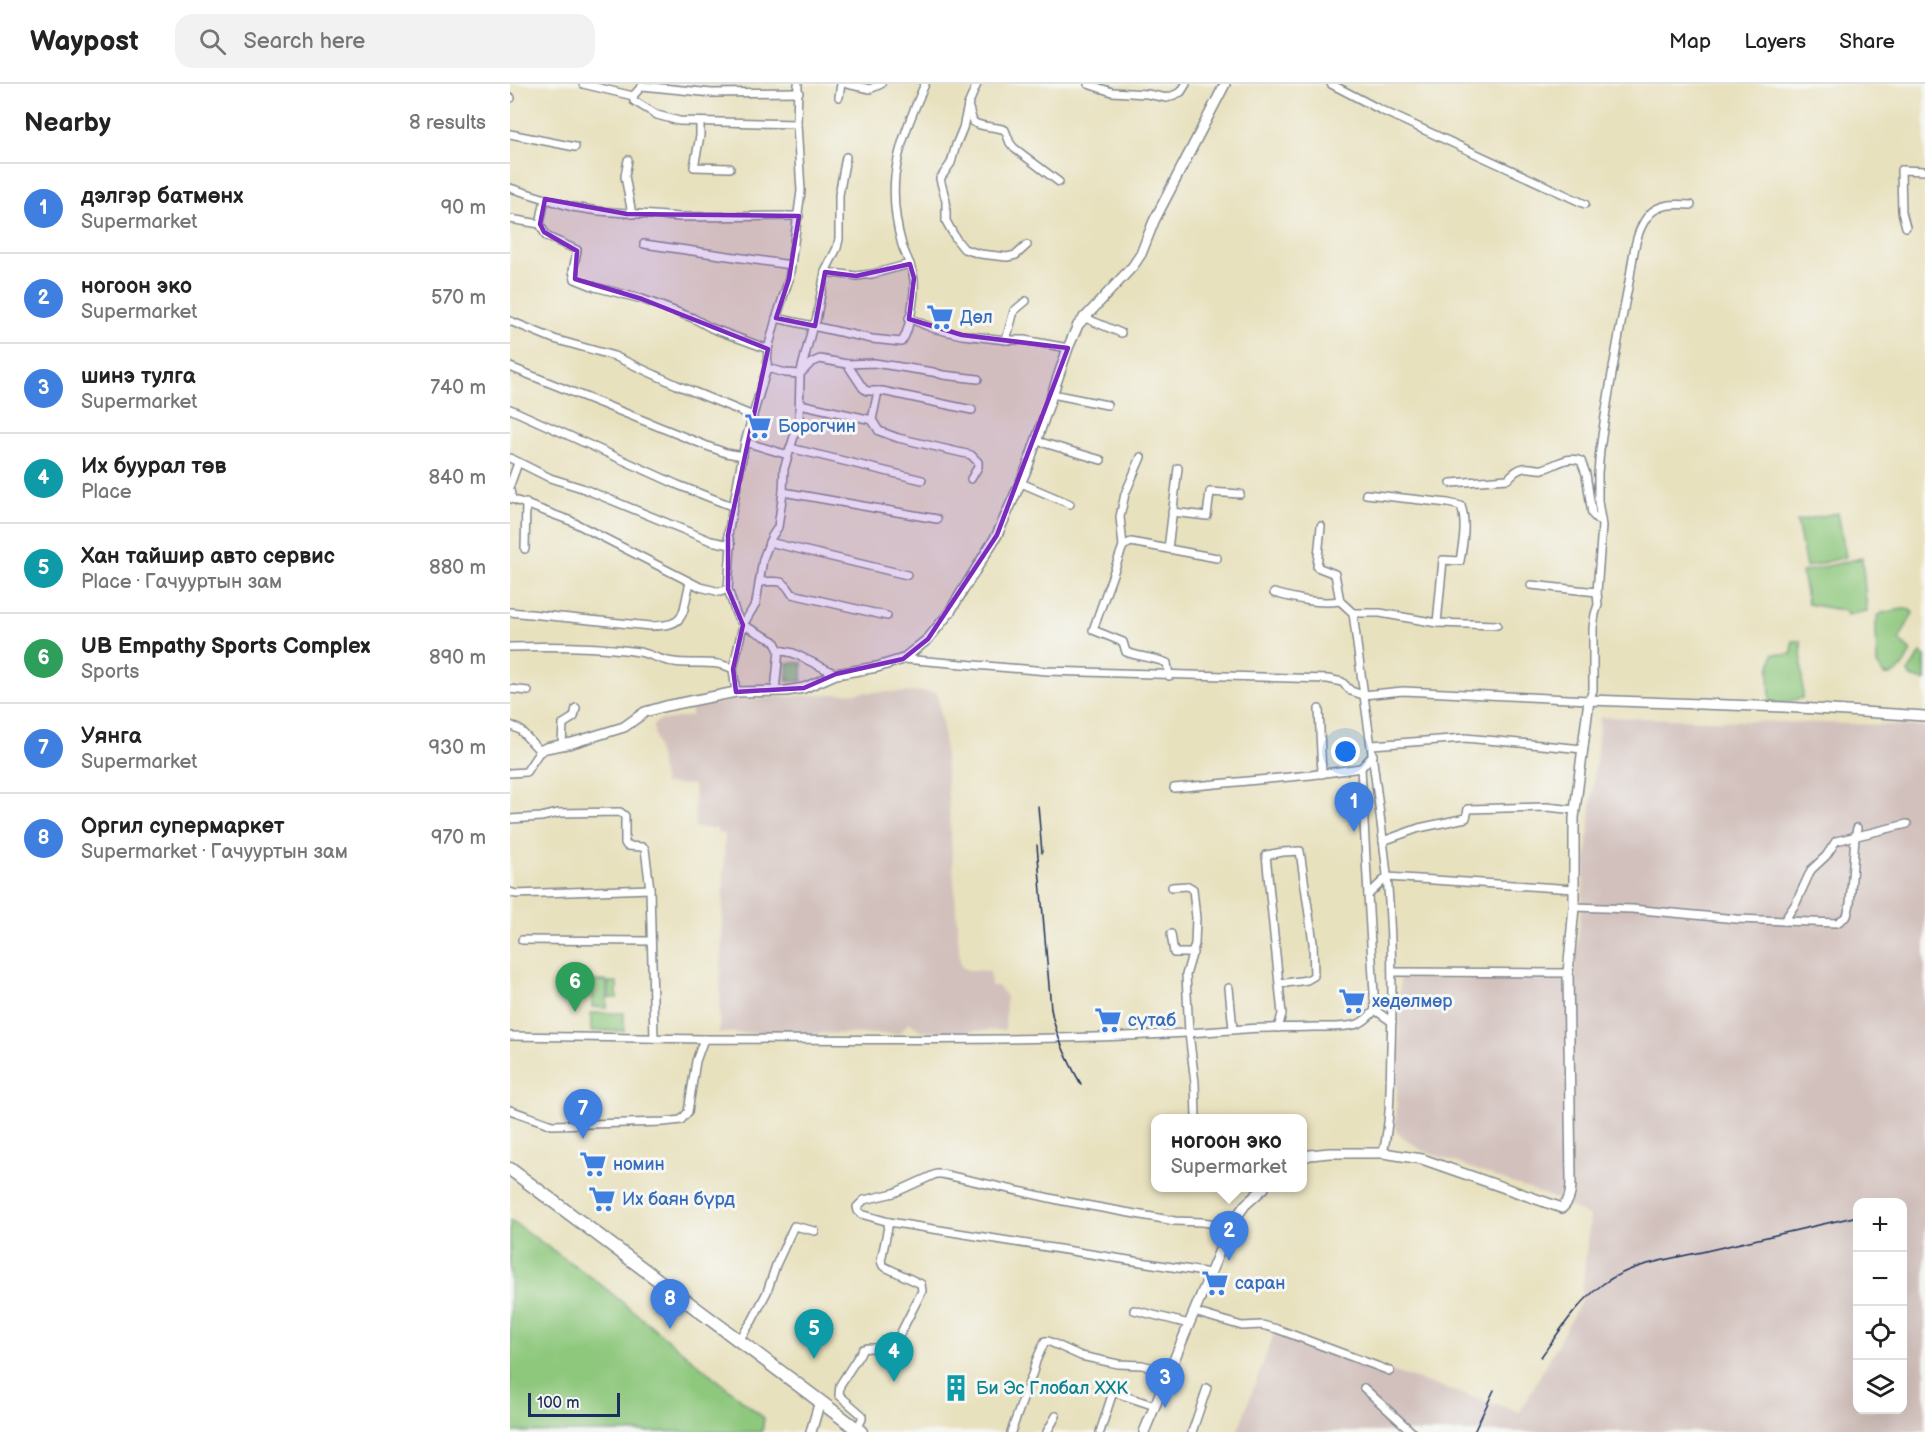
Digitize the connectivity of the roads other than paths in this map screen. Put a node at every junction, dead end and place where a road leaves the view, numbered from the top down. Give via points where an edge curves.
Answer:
1 (583, 84) edge
2 (841, 84) edge
3 (847, 84) edge
4 (880, 84) edge
5 (925, 84) edge
6 (978, 84) edge
7 (1088, 84) edge
8 (1186, 84) edge
9 (1225, 84) edge
10 (1331, 84) edge
11 (798, 88) edge
12 (633, 96) junction
13 (839, 97) dead end
14 (968, 105) junction
15 (700, 123) junction
16 (797, 124) junction
17 (510, 134) edge
18 (575, 147) dead end
19 (846, 157) dead end
20 (628, 160) dead end
21 (730, 168) dead end
22 (1925, 171) edge
23 (1059, 182) dead end
24 (510, 188) edge
25 (545, 199) junction
26 (1585, 204) dead end
27 (1691, 205) dead end
28 (632, 214) junction
29 (798, 216) junction
30 (510, 219) edge
31 (540, 225) junction
32 (1906, 227) dead end
33 (644, 244) dead end
34 (1027, 245) dead end
35 (910, 264) junction
36 (791, 265) junction
37 (825, 272) junction
38 (1026, 302) dead end
39 (1083, 317) junction
40 (776, 318) junction
41 (909, 318) junction
42 (510, 321) edge
43 (813, 324) junction
44 (1121, 333) dead end
45 (1006, 340) junction
46 (1068, 348) junction
47 (768, 349) junction
48 (847, 364) junction
49 (510, 367) edge
50 (767, 368) junction
51 (800, 374) junction
52 (978, 379) dead end
53 (878, 391) junction
54 (1052, 394) junction
55 (800, 404) junction
56 (1107, 405) dead end
57 (510, 409) edge
58 (972, 410) dead end
59 (753, 416) junction
60 (872, 420) junction
61 (1037, 441) junction
62 (745, 442) junction
63 (789, 452) junction
64 (743, 456) junction
65 (1141, 457) dead end
66 (510, 458) edge
67 (1101, 460) dead end
68 (518, 463) junction
69 (1178, 468) dead end
70 (971, 479) dead end
71 (922, 480) dead end
72 (1021, 483) junction
73 (1450, 483) dead end
74 (510, 484) edge
75 (510, 490) edge
76 (783, 492) junction
77 (1240, 494) dead end
78 (1366, 494) dead end
79 (511, 501) edge
80 (525, 503) junction
81 (733, 504) junction
82 (1070, 504) dead end
83 (1172, 512) junction
84 (937, 519) dead end
85 (1601, 520) junction
86 (1321, 526) dead end
87 (769, 542) junction
88 (731, 545) junction
89 (1123, 546) junction
90 (525, 549) dead end
91 (1168, 549) junction
92 (1217, 558) dead end
93 (907, 576) dead end
94 (760, 582) junction
95 (690, 583) junction
96 (1531, 585) dead end
97 (728, 589) junction
98 (1597, 592) junction
99 (1274, 593) dead end
100 (1340, 601) junction
101 (510, 612) edge
102 (1353, 613) junction
103 (887, 616) dead end
104 (1437, 622) junction
105 (743, 625) junction
106 (1497, 625) dead end
107 (510, 647) edge
108 (779, 650) junction
109 (903, 658) junction
110 (733, 669) junction
111 (836, 674) junction
112 (1169, 676) junction
113 (510, 689) edge
114 (528, 691) dead end
115 (775, 691) junction
116 (736, 692) junction
117 (1363, 695) junction
118 (1589, 700) junction
119 (576, 708) dead end
120 (1319, 709) dead end
121 (1925, 716) edge
122 (510, 725) edge
123 (562, 745) junction
124 (1372, 745) junction
125 (1583, 749) junction
126 (540, 751) junction
127 (1373, 755) junction
128 (1361, 768) junction
129 (510, 773) edge
130 (1322, 774) junction
131 (1173, 788) dead end
132 (1575, 810) junction
133 (510, 819) edge
134 (1907, 824) dead end
135 (1857, 828) dead end
136 (1855, 837) junction
137 (1383, 841) junction
138 (1387, 877) junction
139 (1172, 887) dead end
140 (650, 889) junction
141 (1574, 889) junction
142 (510, 892) edge
143 (1368, 896) junction
144 (1574, 907) junction
145 (1784, 921) junction
146 (1172, 934) dead end
147 (522, 940) dead end
148 (650, 941) junction
149 (1193, 953) junction
150 (1392, 972) junction
151 (1568, 973) junction
152 (1280, 984) junction
153 (1229, 988) dead end
154 (1392, 1004) junction
155 (1377, 1012) junction
156 (1392, 1022) junction
157 (1278, 1028) junction
158 (1233, 1029) junction
159 (1189, 1033) junction
160 (510, 1036) edge
161 (654, 1038) junction
162 (704, 1039) junction
163 (510, 1110) edge
164 (1196, 1114) edge
165 (1383, 1153) junction
166 (1307, 1156) edge
167 (510, 1169) edge
168 (1260, 1192) edge
169 (890, 1222) junction
170 (1230, 1226) junction
171 (815, 1231) dead end
172 (1210, 1273) junction
173 (1134, 1310) dead end
174 (1194, 1312) junction
175 (1189, 1324) junction
176 (739, 1340) junction
177 (1390, 1371) dead end
178 (1169, 1372) junction
179 (1207, 1388) dead end
180 (1364, 1388) dead end
181 (820, 1401) junction
182 (1155, 1406) junction
183 (1056, 1416) dead end
184 (859, 1430) edge
185 (811, 1432) edge
186 (1011, 1432) edge
187 (1047, 1432) edge
188 (1100, 1432) edge
189 (1144, 1432) edge
190 (1192, 1432) edge
191 (1412, 1432) edge

1 - 12 street
2 - 13 street
3 - 4 street via 870,89
5 - 35 street via 902,140 896,176 895,202 902,244
6 - 14 street
7 - 8 street via 1112,92 1167,98 1181,92
9 - 39 street via 1141,254
10 - 26 street
11 - 12 street via 712,93 642,86
11 - 16 street
12 - 15 street via 634,101 657,115
14 - 23 street via 973,122 1005,130 1014,148
14 - 34 street via 951,163 940,179 946,221 960,245 971,252 1007,257
15 - 16 street
15 - 21 street via 694,167
16 - 29 street via 801,191
17 - 18 street
19 - 37 street via 839,195 839,239
20 - 28 street via 624,176
22 - 32 street via 1901,170
24 - 25 street
25 - 28 street via 572,207
25 - 31 street
27 - 85 street via 1659,208 1649,214 1639,234 1599,450
28 - 29 street
29 - 36 street
30 - 31 street
31 - 47 street via 546,236 577,250 575,279 642,299
33 - 36 street
35 - 37 street via 856,276
35 - 41 street via 914,278
36 - 40 street
37 - 43 street
38 - 45 street via 1014,310
39 - 44 street
39 - 46 street
40 - 43 street
40 - 47 street
41 - 43 street via 901,342 853,336
41 - 45 street via 949,332
42 - 59 street via 554,339 614,356
43 - 51 street
45 - 46 street
46 - 54 street
47 - 50 street
48 - 51 street via 820,359
48 - 52 street via 874,363
48 - 53 street via 863,388
49 - 64 street via 717,450
50 - 51 street
50 - 59 street
51 - 55 street
53 - 58 street
53 - 60 street
54 - 56 street
54 - 61 street
55 - 60 street
55 - 63 street
57 - 81 street via 692,491
59 - 62 street
60 - 70 street via 879,431 898,438 971,455 978,462
61 - 67 street
61 - 72 street
62 - 63 street
62 - 64 street
63 - 71 street
63 - 76 street
64 - 81 street
65 - 89 street via 1120,517
66 - 68 street
68 - 74 street
68 - 88 street via 711,541
69 - 83 street
72 - 82 street
72 - 109 street via 997,535 950,613 934,634
73 - 85 street via 1508,479 1523,468 1541,470 1574,458 1581,461 1586,474 1592,514
75 - 79 street
76 - 84 street
76 - 87 street via 778,527
77 - 83 street via 1210,492 1206,516
78 - 104 street via 1461,506 1464,536 1460,561 1443,560
79 - 80 street
80 - 90 street
80 - 95 street via 571,521
81 - 88 street via 728,535
83 - 91 street
85 - 98 street
86 - 100 street via 1317,567 1335,574
87 - 93 street
87 - 94 street
88 - 97 street
89 - 91 street via 1131,542
89 - 112 street via 1093,630 1123,642 1126,652 1167,663
91 - 92 street
94 - 103 street via 782,582 792,594
94 - 105 street via 756,603
95 - 97 street via 713,591
95 - 101 street via 680,620 666,626
96 - 98 street
97 - 105 street
98 - 118 street via 1593,690
99 - 100 street via 1306,601
100 - 102 street
102 - 104 street
102 - 117 street
104 - 106 street
105 - 108 street via 774,641
105 - 110 street
107 - 110 street via 563,645 614,649 674,662 725,664
108 - 111 street
108 - 115 street
109 - 111 street
109 - 112 street via 1047,671
110 - 116 street
111 - 115 street via 804,688
112 - 117 street via 1328,680 1342,682
113 - 114 street
115 - 116 street
116 - 123 street via 645,712 624,727
117 - 118 street via 1403,691
117 - 124 street
118 - 121 street
118 - 125 street
119 - 123 street via 574,717 562,724
120 - 130 street
122 - 126 street
123 - 126 street
124 - 125 street via 1465,738
124 - 127 street
125 - 132 street
126 - 129 street via 526,772
127 - 128 street
127 - 137 street
128 - 130 street
128 - 143 street
130 - 131 street
132 - 137 street via 1468,809 1466,818
132 - 141 street
133 - 140 street via 620,812 625,816 627,846 645,849
134 - 136 street
135 - 136 street
136 - 145 street via 1836,841 1810,870
136 - 145 street via 1847,916 1838,923
137 - 138 street
138 - 141 street
138 - 143 street
138 - 150 street
139 - 149 street via 1193,889
140 - 142 street
140 - 148 street
141 - 144 street
143 - 155 street
144 - 145 street
144 - 151 street
146 - 149 street via 1174,953
147 - 148 street
148 - 161 street
149 - 159 street via 1186,975
150 - 151 street
150 - 154 street
151 - 165 street via 1571,1179 1565,1206 1538,1201 1422,1159
152 - 152 street via 1266,855 1300,851 1314,976
152 - 157 street via 1282,1014
153 - 158 street
154 - 155 street
154 - 156 street
155 - 156 street
155 - 157 street via 1358,1024
156 - 165 street via 1388,1131
157 - 158 street
158 - 159 street
159 - 162 street via 929,1040
159 - 164 street
160 - 161 street
161 - 162 street
162 - 163 street via 696,1061 688,1112 681,1120 552,1125
165 - 166 street
167 - 176 highway
168 - 170 street
169 - 170 street via 861,1214 857,1206 864,1200 942,1174 1074,1203 1175,1221
169 - 172 street
169 - 184 street via 883,1266 921,1284 922,1290 894,1346 863,1349 840,1385 839,1395 862,1415
170 - 172 street
171 - 176 street via 794,1226 767,1292
172 - 174 street
173 - 175 street
174 - 175 street
174 - 177 street via 1242,1326 1277,1329
175 - 178 street
176 - 181 highway
178 - 182 street
178 - 186 street via 1081,1356 1045,1341
179 - 190 street
180 - 191 street
181 - 184 highway
181 - 185 street
182 - 188 street via 1113,1392
182 - 189 street
183 - 187 street

